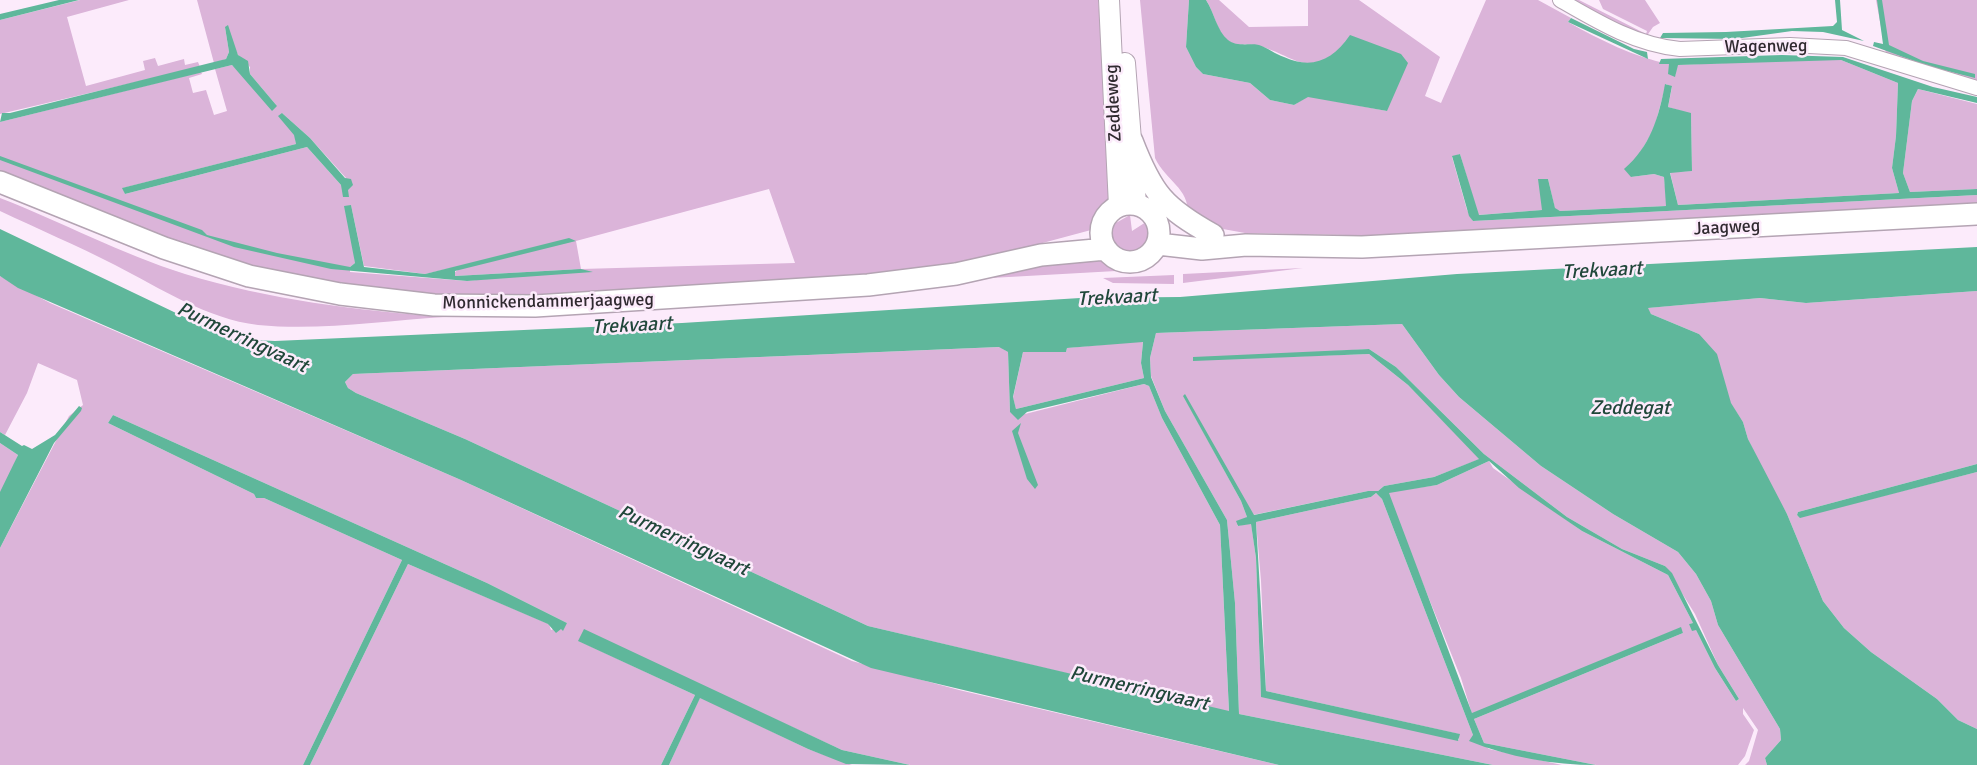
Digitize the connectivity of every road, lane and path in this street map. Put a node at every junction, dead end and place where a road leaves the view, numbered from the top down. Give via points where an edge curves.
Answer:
1 (1109, 0) edge
2 (1121, 0) edge
3 (1560, 0) edge
4 (1977, 88) edge
5 (1132, 141) junction
6 (0, 182) edge
7 (1128, 205) junction
8 (1977, 214) edge
9 (1213, 235) junction
10 (1158, 236) junction
11 (1104, 240) junction
12 (1246, 245) junction

1 - 7 main road, Zeddeweg
2 - 5 main road, Zeddeweg
3 - 4 street, Wagenweg via 1608,27 1661,47 1846,48
5 - 7 main road, Zeddeweg
5 - 9 main road via 1159,196 1181,218
6 - 11 main road, Monnickendammerjaagweg via 165,248 249,276 340,294 434,305 535,306 868,285 956,274
7 - 10 main road via 1154,216
7 - 11 main road via 1105,219
8 - 12 main road, Jaagweg via 1362,248
9 - 10 main road
9 - 12 main road
10 - 11 main road via 1147,256 1135,262 1121,261
10 - 12 main road via 1202,249

